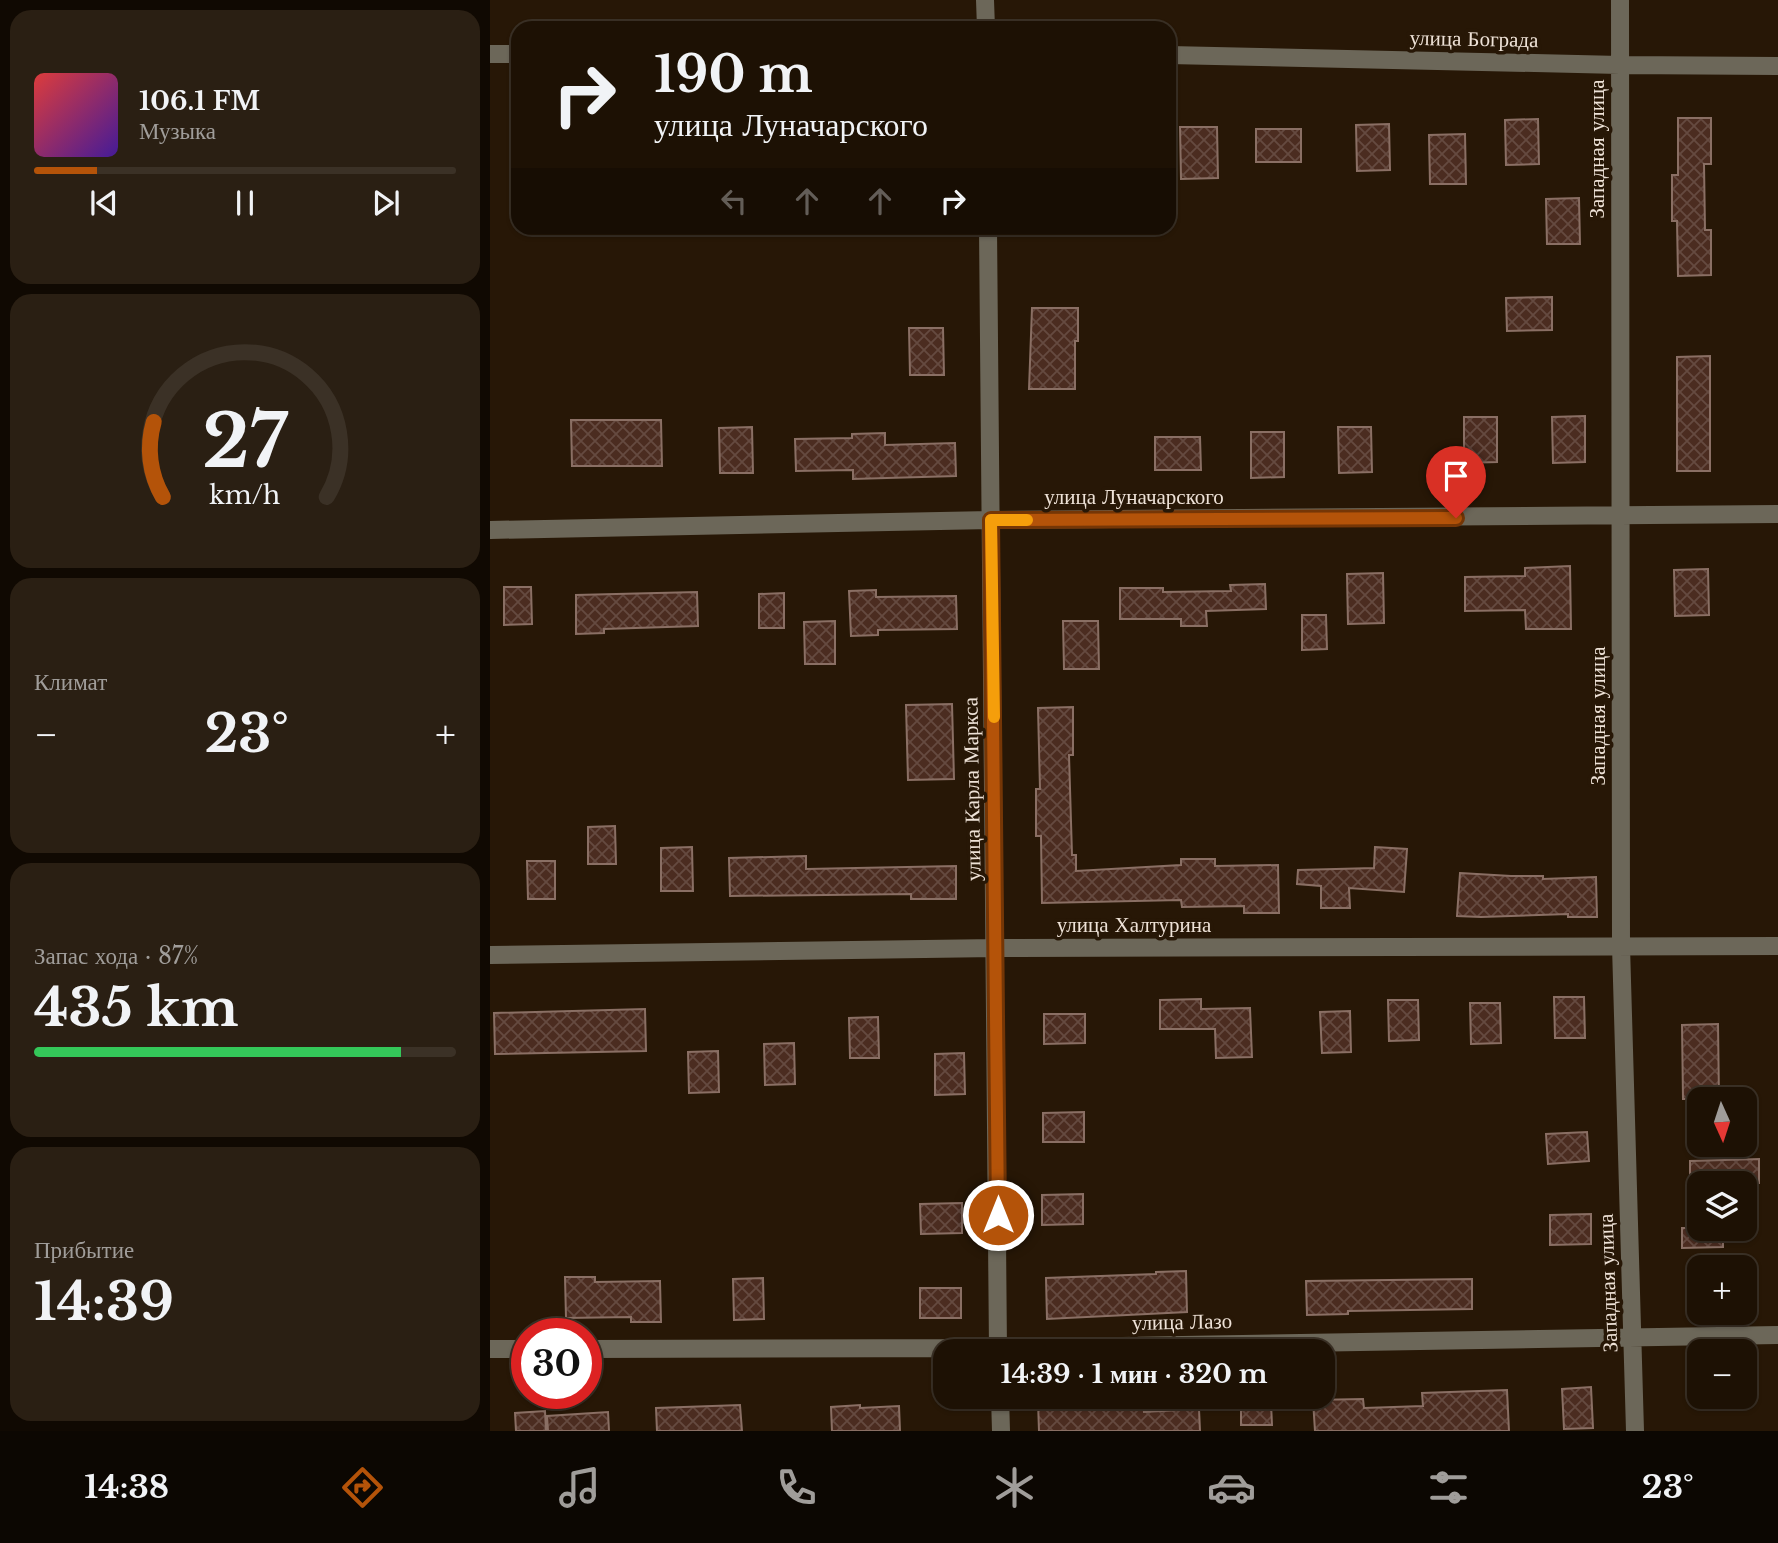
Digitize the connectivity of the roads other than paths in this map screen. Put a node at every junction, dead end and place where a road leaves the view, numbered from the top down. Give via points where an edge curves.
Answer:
1 (985, 0) edge
2 (1620, 0) edge
3 (986, 21) edge
4 (490, 54) edge
5 (511, 54) edge
6 (1176, 55) edge
7 (1620, 65) junction
8 (1778, 66) edge
9 (988, 235) edge
10 (1778, 514) edge
11 (1620, 517) junction
12 (991, 520) junction
13 (490, 530) edge
14 (1621, 946) junction
15 (1778, 946) edge
16 (996, 948) junction
17 (490, 955) edge
18 (1778, 1335) edge
19 (1632, 1336) junction
20 (998, 1339) edge
21 (1335, 1343) edge
22 (490, 1349) edge
23 (511, 1349) edge
24 (602, 1349) edge
25 (933, 1350) edge
26 (1000, 1409) edge
27 (1001, 1431) edge
28 (1635, 1431) edge

1 - 3 street
2 - 7 street, Западная улица
4 - 5 street
6 - 7 street, улица Бограда
7 - 8 street, улица Бограда
7 - 11 street, Западная улица
9 - 12 street, улица Карла Маркса
10 - 11 street, улица Луначарского
11 - 12 street, улица Луначарского
11 - 14 street, Западная улица
12 - 13 street, улица Луначарского
12 - 16 street, улица Карла Маркса
14 - 15 street, улица Халтурина
14 - 16 street, улица Халтурина
14 - 19 street, Западная улица
16 - 17 street, улица Халтурина
16 - 20 street, улица Карла Маркса
18 - 19 street, улица Лазо
19 - 21 street, улица Лазо
19 - 28 street, Западная улица
22 - 23 street
24 - 25 street, улица Лазо
26 - 27 street

